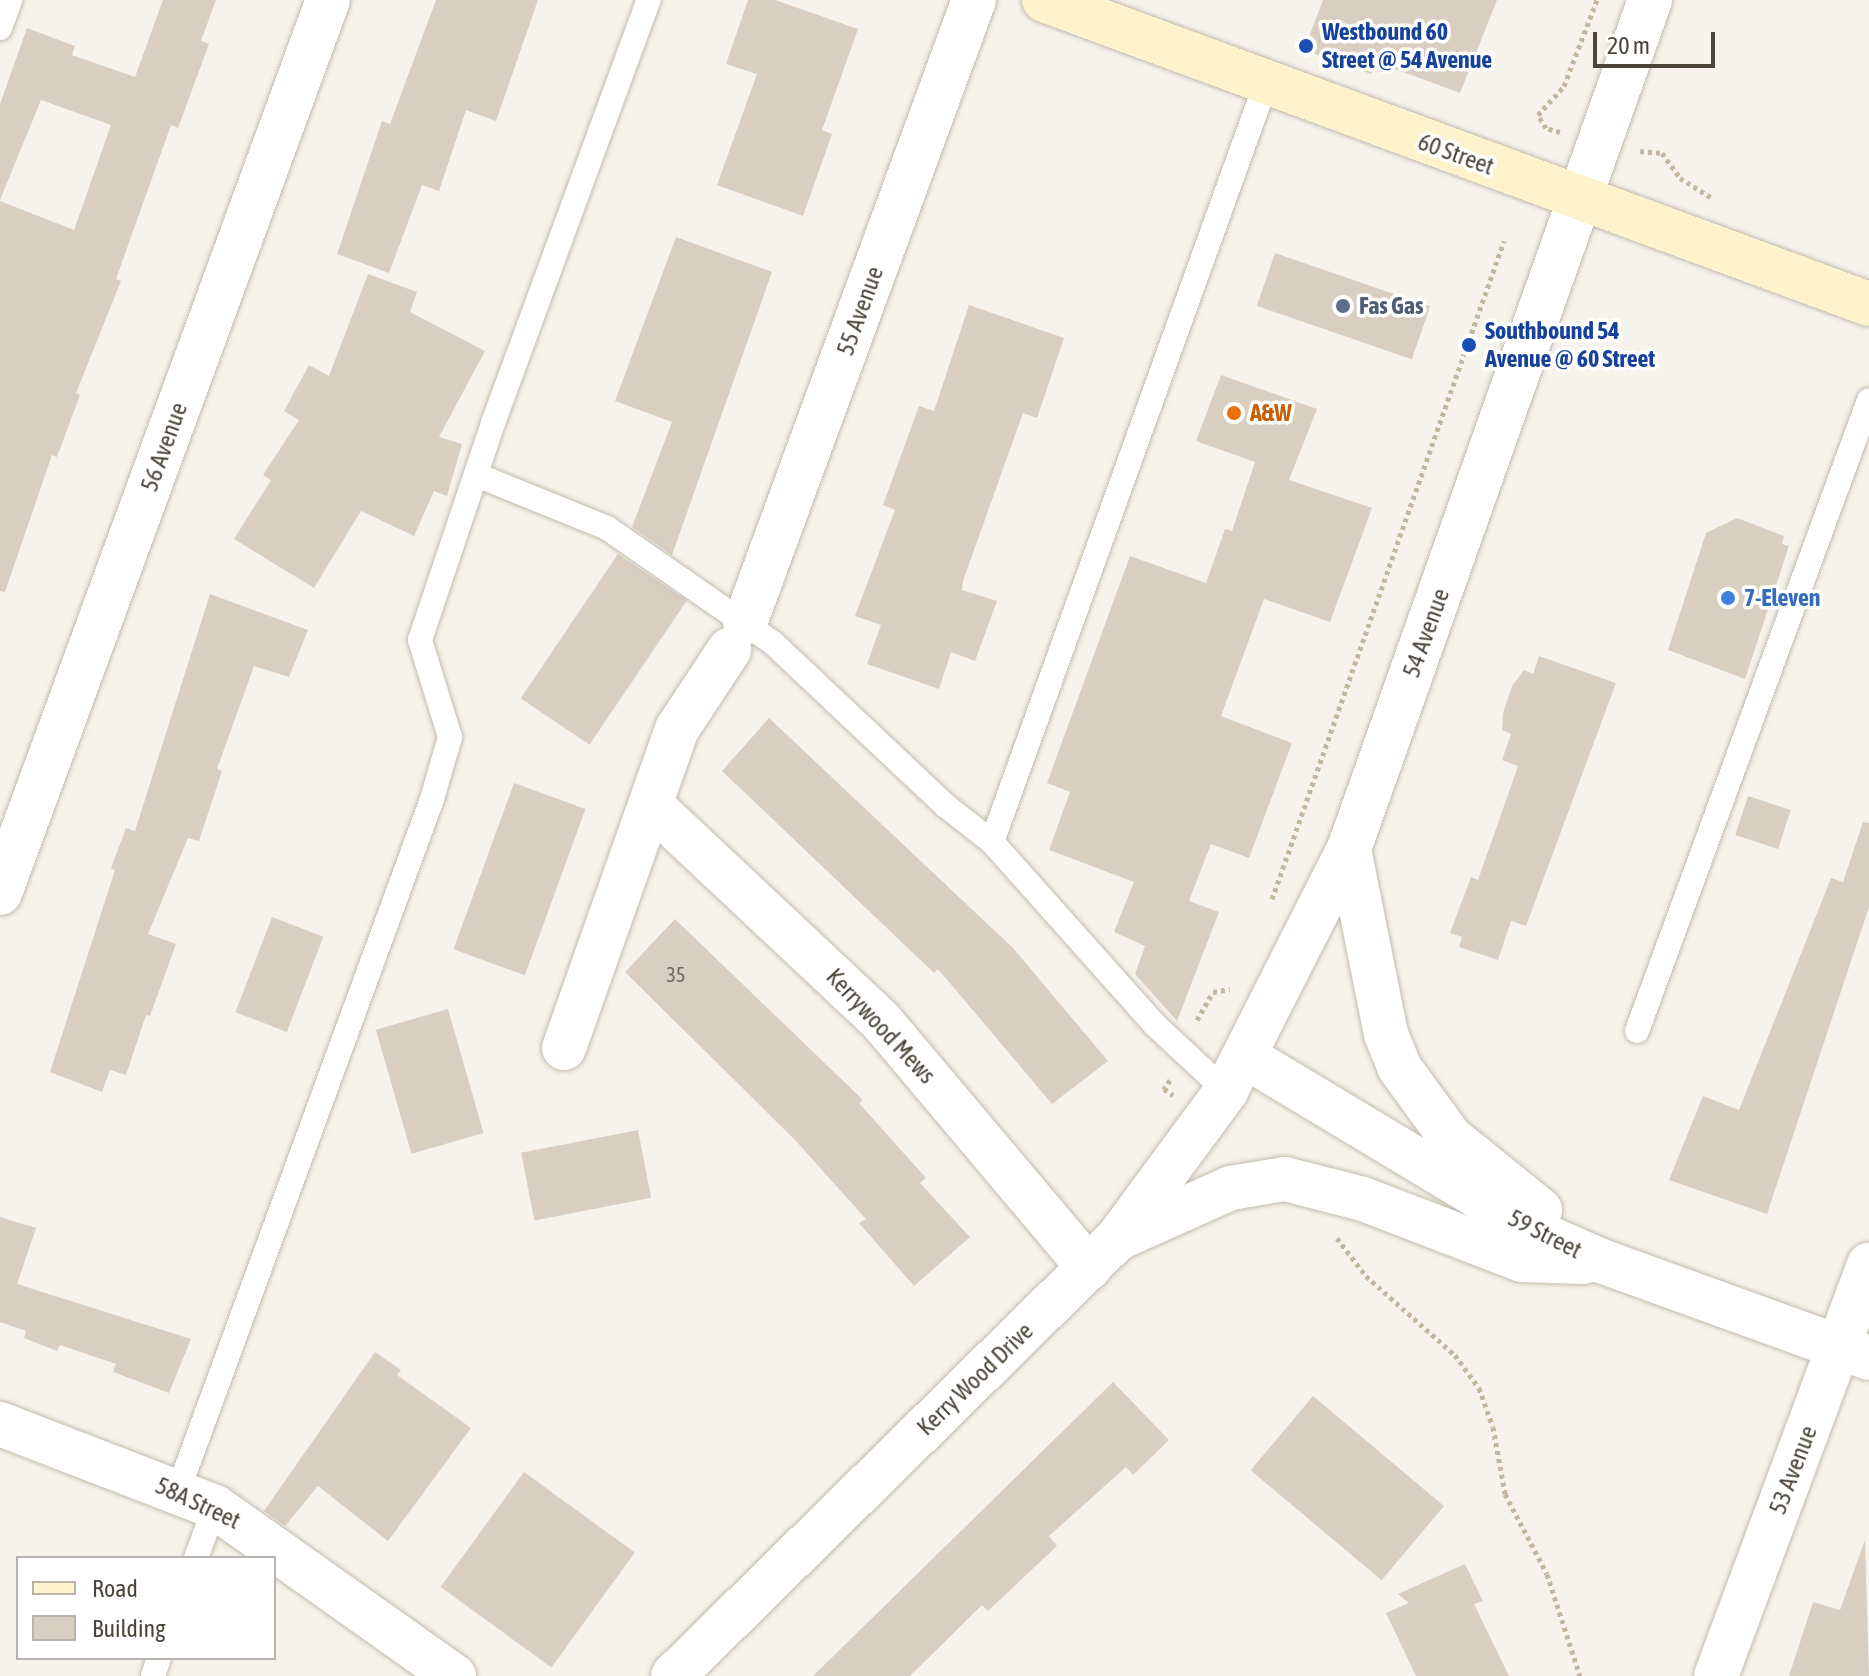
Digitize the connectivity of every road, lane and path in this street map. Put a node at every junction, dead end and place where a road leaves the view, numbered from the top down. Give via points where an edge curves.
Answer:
1 (10, 0) edge
2 (328, 0) edge
3 (649, 0) edge
4 (974, 0) edge
5 (1044, 0) edge
6 (1597, 0) edge
7 (1650, 0) edge
8 (0, 28) edge
9 (1266, 83) junction
10 (1546, 128) dead end
11 (1658, 156) dead end
12 (1582, 200) junction
13 (1720, 200) dead end
14 (1504, 241) dead end
15 (1869, 304) edge
16 (1869, 400) edge
17 (479, 476) junction
18 (737, 636) junction
19 (651, 805) junction
20 (992, 842) junction
21 (1349, 849) junction
22 (1285, 863) dead end
23 (0, 893) edge
24 (1637, 1031) dead end
25 (564, 1048) dead end
26 (1236, 1074) junction
27 (1334, 1234) dead end
28 (1103, 1254) junction
29 (1604, 1262) junction
30 (1869, 1264) edge
31 (1854, 1352) edge
32 (0, 1424) edge
33 (196, 1499) junction
34 (196, 1556) edge
35 (454, 1676) edge
36 (673, 1676) edge
37 (1580, 1676) edge
38 (1716, 1676) edge

1 - 8 lane
2 - 23 street, 56 Avenue
3 - 17 lane via 493,423
4 - 18 street, 55 Avenue
5 - 9 main road, 60 Street
6 - 10 path via 1564,86 1538,115
7 - 12 street, 54 Avenue
9 - 12 main road, 60 Street
9 - 20 lane
11 - 13 path via 1662,153 1694,188
12 - 15 main road, 60 Street
12 - 21 street, 54 Avenue
14 - 22 path
16 - 24 lane
17 - 18 lane via 607,528
17 - 33 lane via 420,640 450,737
18 - 19 street via 687,707
18 - 20 lane
19 - 25 street
19 - 28 street, Kerrywood Mews via 881,1021
20 - 26 lane via 1155,1025
21 - 26 street, 54 Avenue
21 - 29 street via 1386,1034 1399,1067 1450,1137
26 - 28 street, Kerry Wood Drive
26 - 29 street, 59 Street
27 - 37 path via 1366,1276 1455,1355 1479,1388 1493,1427 1505,1494 1547,1574
28 - 29 street via 1231,1188 1285,1179 1363,1199 1522,1260
28 - 36 street, Kerry Wood Drive
29 - 31 street, 59 Street
30 - 31 street, 53 Avenue
31 - 38 street, 53 Avenue
32 - 33 street, 58A Street
33 - 34 lane
33 - 35 street, 58A Street

